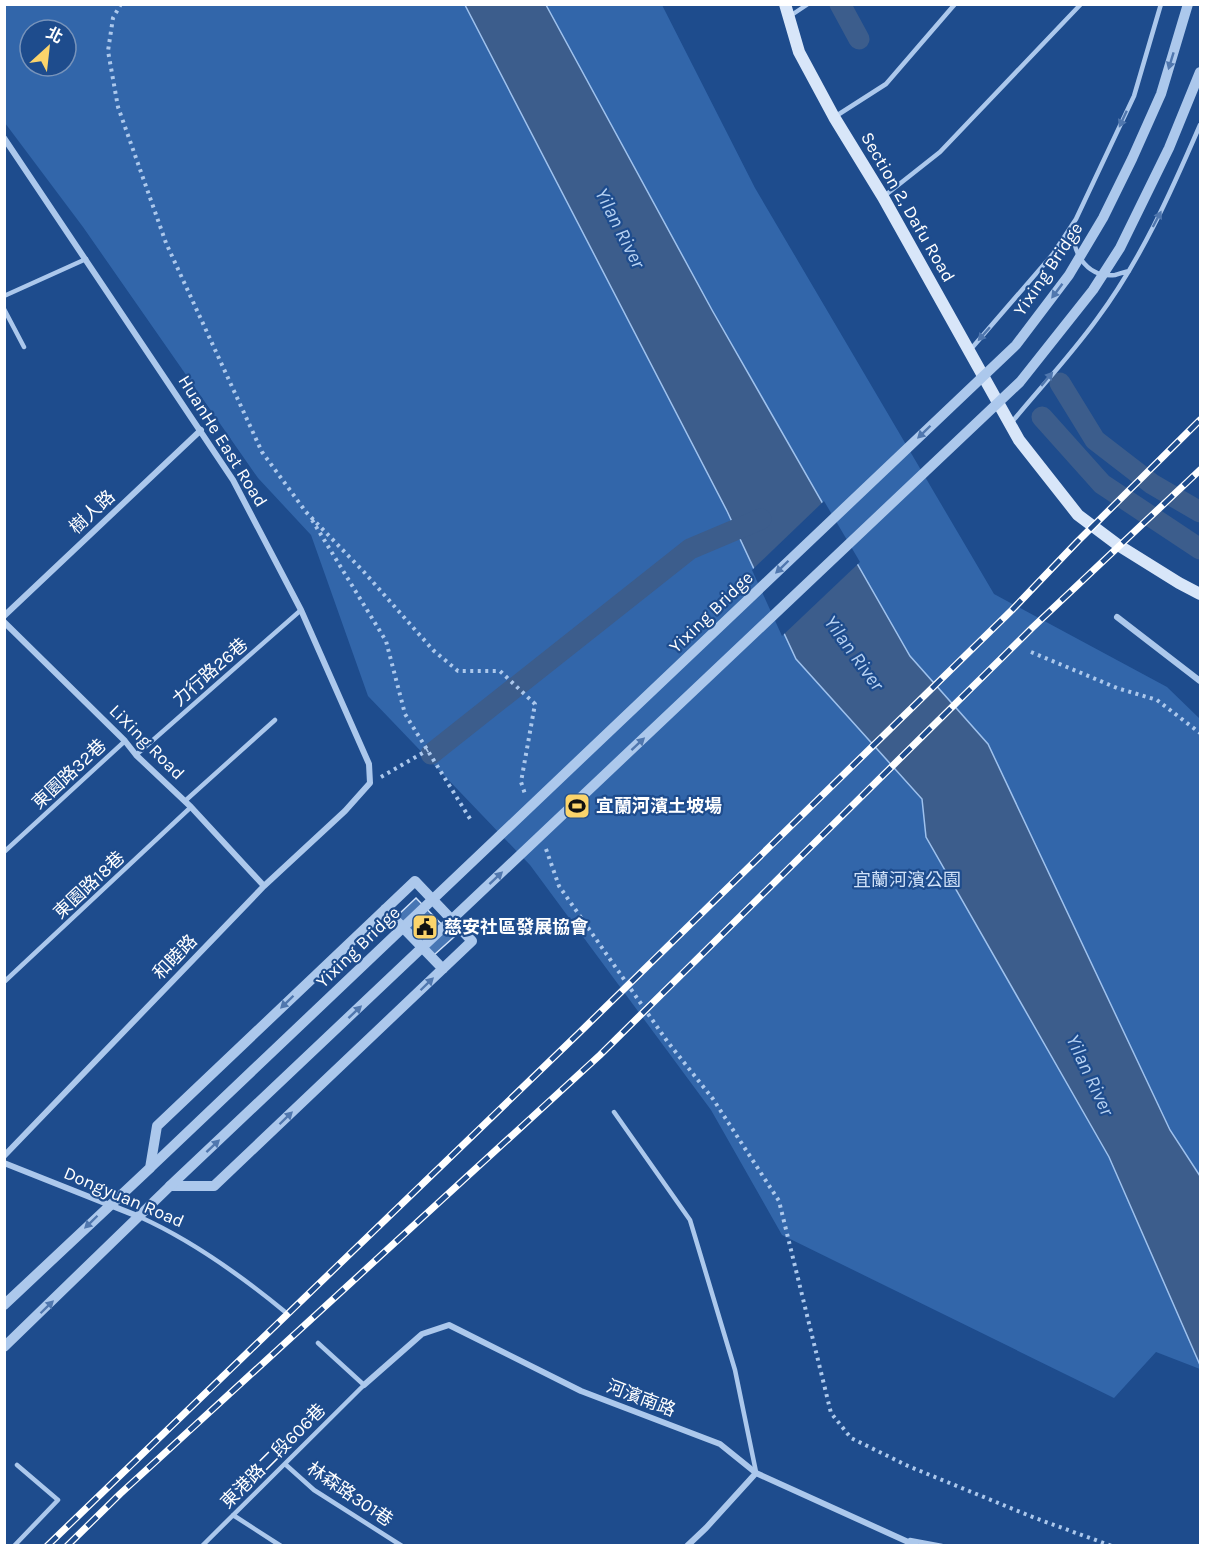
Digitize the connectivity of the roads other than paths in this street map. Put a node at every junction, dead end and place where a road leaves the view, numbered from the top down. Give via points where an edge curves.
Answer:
1 (808, 4) edge
2 (955, 4) edge
3 (1081, 4) edge
4 (1161, 4) edge
5 (1188, 4) edge
6 (787, 10) edge
7 (1200, 72) edge
8 (834, 117) junction
9 (1200, 125) edge
10 (4, 138) edge
11 (884, 197) junction
12 (1076, 219) junction
13 (86, 259) junction
14 (1129, 271) junction
15 (4, 296) edge
16 (4, 309) edge
17 (24, 347) dead end
18 (970, 350) junction
19 (1010, 424) junction
20 (201, 430) junction
21 (1200, 594) edge
22 (301, 610) junction
23 (4, 616) edge
24 (1117, 617) dead end
25 (4, 622) edge
26 (1200, 681) edge
27 (275, 720) dead end
28 (125, 741) junction
29 (136, 755) junction
30 (370, 783) joint
31 (185, 801) junction
32 (191, 807) junction
33 (4, 852) edge
34 (264, 886) junction
35 (385, 909) junction
36 (442, 969) junction
37 (4, 982) edge
38 (614, 1112) dead end
39 (4, 1156) edge
40 (4, 1163) edge
41 (150, 1168) junction
42 (170, 1186) junction
43 (110, 1204) junction
44 (140, 1217) junction
45 (4, 1305) edge
46 (284, 1311) dead end
47 (318, 1343) dead end
48 (4, 1347) edge
49 (364, 1386) junction
50 (285, 1464) junction
51 (17, 1465) dead end
52 (756, 1473) junction
53 (233, 1515) junction
54 (904, 1540) junction
55 (14, 1545) edge
56 (202, 1545) edge
57 (281, 1545) edge
58 (402, 1545) edge
59 (687, 1545) edge
60 (917, 1545) edge
61 (942, 1545) edge

1 - 6 lane
2 - 8 lane via 886,84
3 - 11 lane via 940,152
4 -> 12 lane via 1134,96
5 -> 41 street, Yixing Bridge, bridge via 1161,94 1108,208 1069,275 1016,345
6 - 8 main road, Section 2, Dafu Road via 799,52
42 -> 7 street, bridge via 1020,382 1093,290 1120,249
8 - 11 main road, Section 2, Dafu Road
14 -> 9 lane via 1170,194
10 - 13 street, HuanHe East Road
11 - 18 main road, Section 2, Dafu Road
12 - 14 lane via 1072,235 1084,264 1098,273
12 -> 18 lane via 1053,254
13 - 15 lane
13 - 20 street, HuanHe East Road
19 -> 14 lane via 1097,320
16 - 17 lane
18 - 19 main road, Section 2, Dafu Road
19 - 21 main road, Section 2, Dafu Road via 1078,515 1118,545
20 - 22 street, HuanHe East Road via 233,480
20 - 23 street, 樹人路
22 - 29 lane, 力行路26巷
22 - 30 street, HuanHe East Road via 369,764
24 - 26 street
25 - 28 street, LiXing Road
27 - 31 lane
28 - 29 street, LiXing Road
28 - 33 lane, 東園路32巷
29 - 31 street, LiXing Road
30 - 34 street, 和睦路
31 - 32 street, LiXing Road
32 - 34 street, LiXing Road
32 - 37 lane, 東園路18巷
34 - 39 street, 和睦路
35 - 36 street
35 - 36 street via 415,881 472,941
35 -> 41 street via 157,1126
42 -> 36 street via 214,1186
38 - 52 lane via 690,1220 735,1370
40 - 43 street, Dongyuan Road
41 - 43 street, Yixing Bridge
42 - 44 street
43 - 44 street, Dongyuan Road
43 -> 45 street, Yixing Bridge
44 - 46 lane, Dongyuan Road via 185,1239 240,1275
48 -> 44 street
47 - 49 lane
49 - 50 lane, 東港路二段606巷
49 - 52 street, 河濱南路 via 422,1334 449,1325 581,1390 720,1444
50 - 53 lane, 東港路二段606巷
50 - 58 lane, 林森路301巷 via 314,1490
51 - 55 lane via 58,1500
52 - 54 street, 河濱南路
52 - 59 street
53 - 56 lane, 東港路二段606巷
53 - 57 lane
54 - 60 street, 河濱南路
54 - 61 lane

